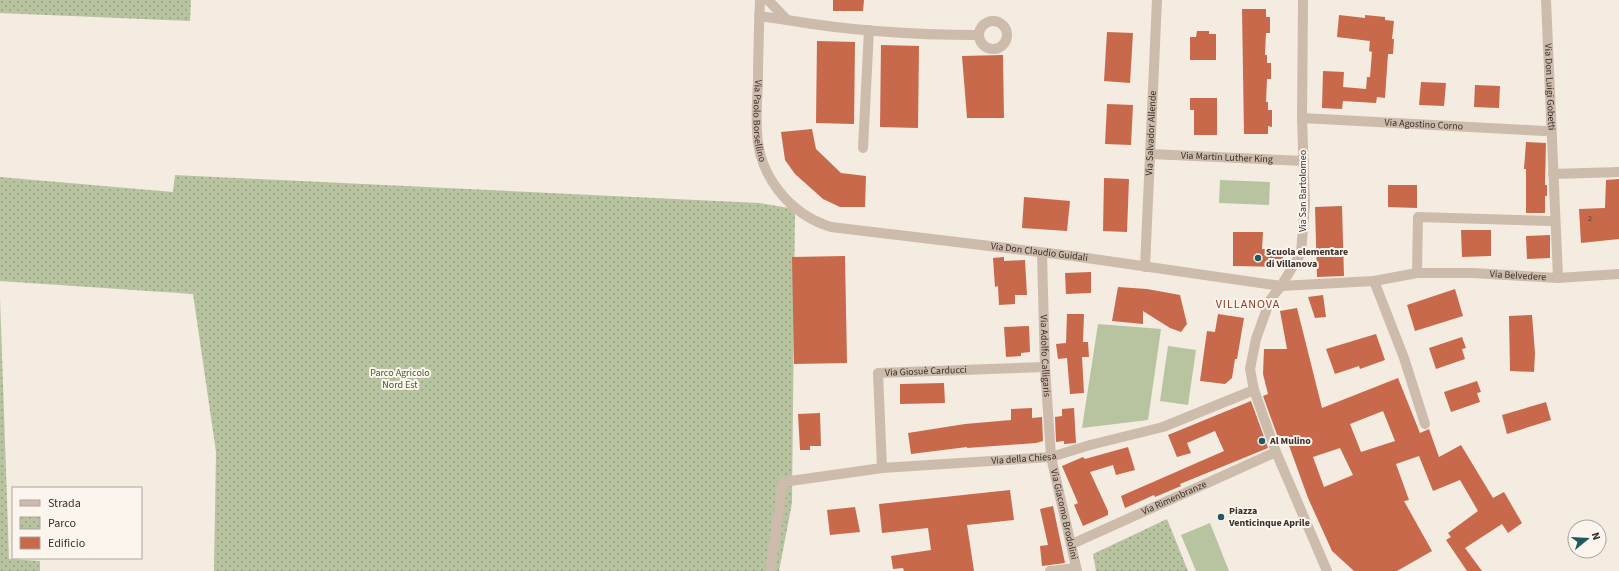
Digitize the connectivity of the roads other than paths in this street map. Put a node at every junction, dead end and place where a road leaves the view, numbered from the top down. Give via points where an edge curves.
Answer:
1 (760, 0) edge
2 (768, 0) edge
3 (1157, 0) edge
4 (1303, 0) edge
5 (1546, 0) edge
6 (759, 16) junction
7 (787, 20) junction
8 (869, 30) junction
9 (979, 35) dead end
10 (1302, 118) junction
11 (1546, 131) dead end
12 (863, 148) dead end
13 (1150, 154) junction
14 (1304, 161) junction
15 (1619, 172) edge
16 (1554, 174) junction
17 (799, 212) joint
18 (1549, 222) dead end
19 (1042, 254) junction
20 (1145, 267) junction
21 (1418, 274) junction
22 (1619, 274) edge
23 (1558, 278) junction
24 (1374, 281) junction
25 (1282, 286) junction
26 (1045, 367) junction
27 (1254, 390) junction
28 (1425, 424) dead end
29 (1276, 452) junction
30 (1051, 457) junction
31 (882, 468) junction
32 (1072, 544) junction
33 (1076, 570) edge
34 (770, 571) edge
35 (1050, 571) edge
36 (1327, 571) edge

1 - 6 street, Via Paolo Borsellino
2 - 7 street
3 - 13 street, Via Salvador Allende
4 - 10 street, Via San Bartolomeo
5 - 16 street, Via Don Luigi Gobetti
6 - 7 street
6 - 17 street, Via Paolo Borsellino via 756,132 761,158 772,183
7 - 8 street
8 - 9 street via 924,35
8 - 12 street
10 - 11 street, Via Agostino Corno
10 - 14 street, Via San Bartolomeo
13 - 14 street, Via Martin Luther King
13 - 20 street, Via Salvador Allende
14 - 25 street, Via San Bartolomeo via 1305,204 1301,253
15 - 16 street
16 - 23 street, Via Don Luigi Gobetti
17 - 19 street, Via Don Claudio Guidali via 816,222 831,226
18 - 21 street via 1418,217
19 - 20 street, Via Don Claudio Guidali
19 - 26 street, Via Adolfo Calligaris
20 - 25 street, Via Don Claudio Guidali
21 - 23 street, Via Belvedere via 1473,273
21 - 24 street, Via Belvedere
22 - 23 street, Via Belvedere
24 - 25 street, Via Belvedere
24 - 28 street via 1404,358
25 - 27 street, Via San Bartolomeo via 1270,300 1256,339 1250,369
26 - 30 street, Via Adolfo Calligaris
26 - 31 street, Via Giosuè Carducci via 878,373
27 - 29 street, Via San Bartolomeo
27 - 30 street, Via della Chiesa via 1163,427
29 - 32 street, Via Rimenbranze
29 - 36 street, Via San Bartolomeo
30 - 31 street, Via della Chiesa
30 - 32 street, Via Giacomo Brodolini via 1068,540
31 - 34 street, Via della Chiesa via 783,482
32 - 33 street, Via Giacomo Brodolini
33 - 35 street

